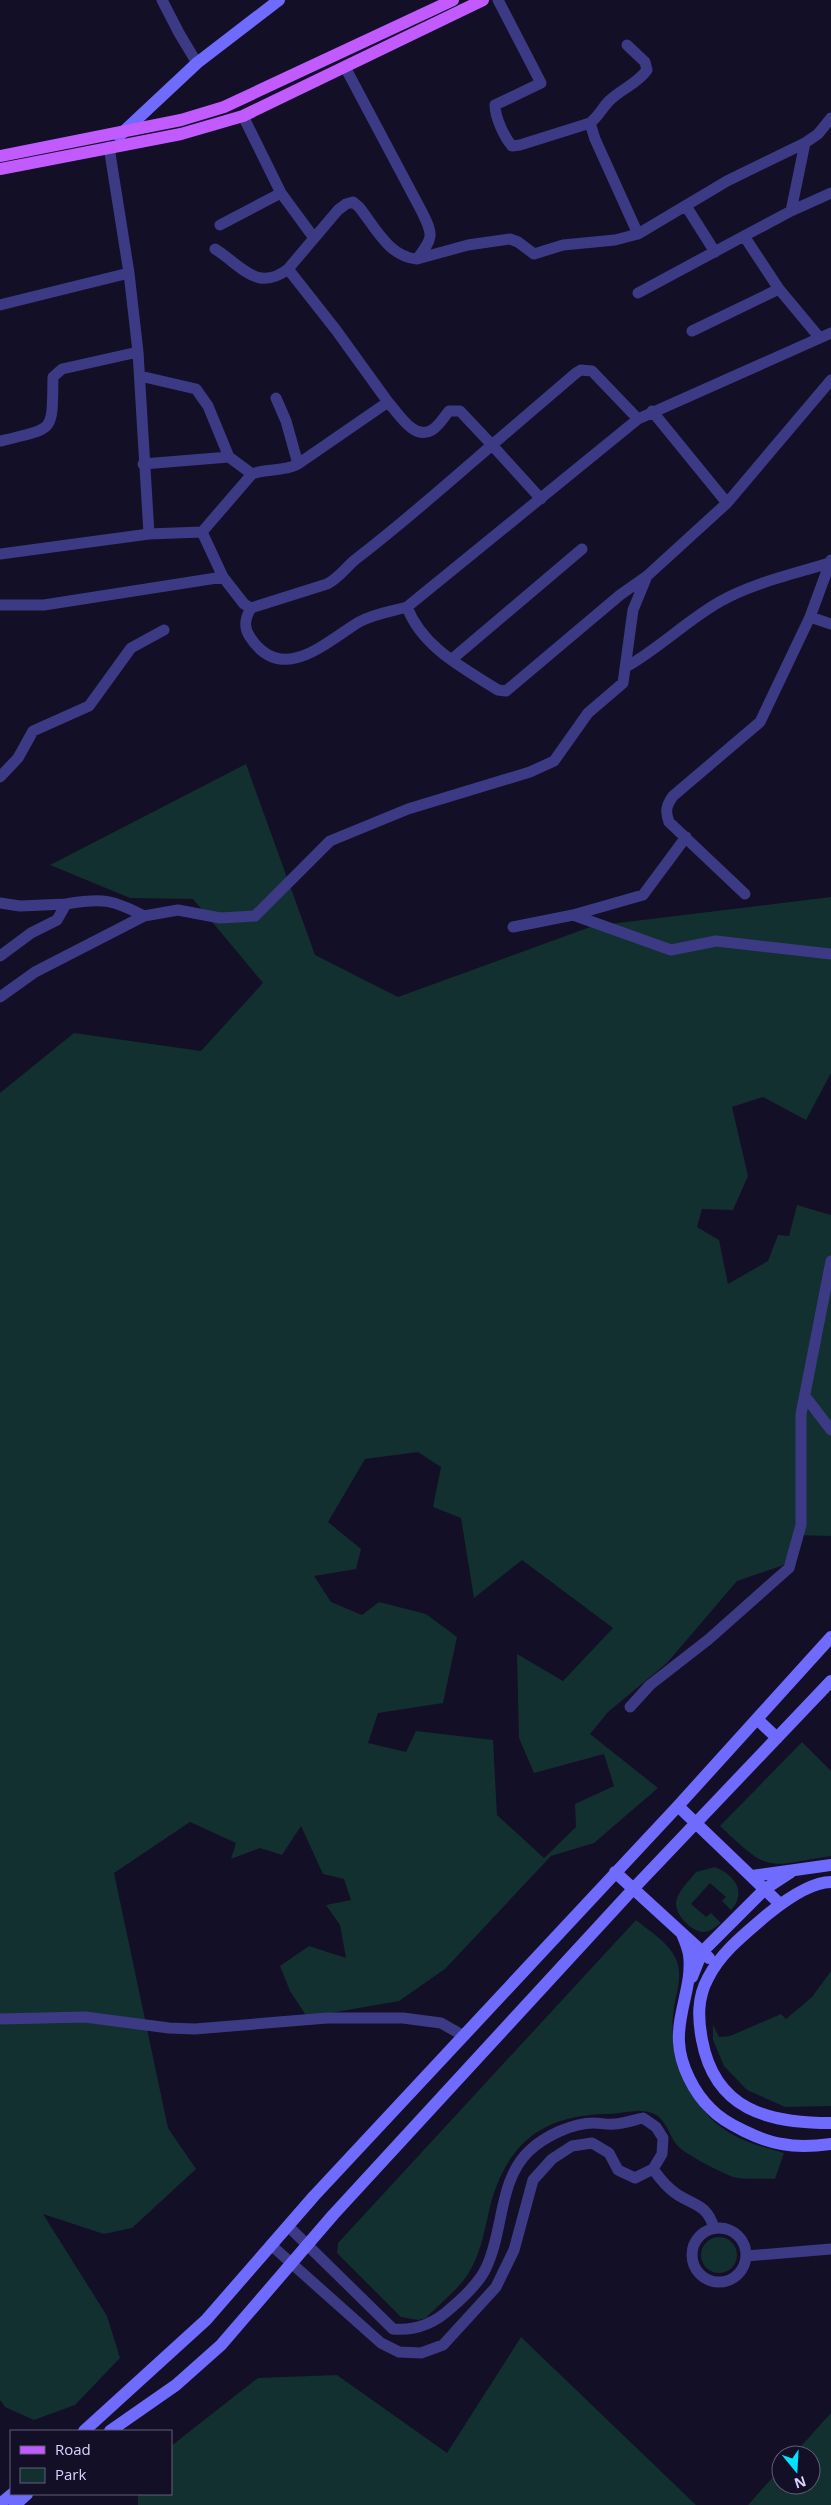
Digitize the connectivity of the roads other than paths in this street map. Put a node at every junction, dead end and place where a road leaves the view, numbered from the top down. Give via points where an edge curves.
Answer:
1 (162, 0) edge
2 (279, 0) edge
3 (453, 0) edge
4 (483, 0) edge
5 (498, 0) edge
6 (627, 45) dead end
7 (198, 63) junction
8 (345, 67) junction
9 (243, 116) junction
10 (831, 118) edge
11 (590, 122) junction
12 (124, 130) junction
13 (805, 143) junction
14 (109, 147) junction
15 (0, 156) edge
16 (0, 169) edge
17 (281, 193) junction
18 (831, 193) edge
19 (686, 206) junction
20 (791, 211) junction
21 (220, 224) dead end
22 (638, 234) junction
23 (744, 236) junction
24 (314, 238) junction
25 (215, 248) dead end
26 (715, 252) junction
27 (417, 259) junction
28 (288, 269) junction
29 (129, 273) junction
30 (779, 289) junction
31 (638, 293) dead end
32 (0, 306) edge
33 (692, 331) dead end
34 (831, 333) edge
35 (820, 337) junction
36 (138, 352) junction
37 (140, 376) junction
38 (831, 380) edge
39 (276, 398) dead end
40 (388, 402) junction
41 (652, 411) junction
42 (638, 419) junction
43 (1, 441) edge
44 (492, 445) junction
45 (229, 457) junction
46 (143, 464) junction
47 (298, 464) junction
48 (252, 474) junction
49 (541, 499) junction
50 (727, 503) junction
51 (202, 532) junction
52 (149, 534) junction
53 (582, 550) dead end
54 (0, 554) edge
55 (830, 562) edge
56 (647, 576) junction
57 (223, 577) junction
58 (0, 605) edge
59 (407, 607) junction
60 (251, 608) junction
61 (810, 617) junction
62 (831, 624) edge
63 (164, 630) dead end
64 (451, 660) junction
65 (626, 667) junction
66 (1, 775) edge
67 (686, 837) junction
68 (744, 894) dead end
69 (0, 903) edge
70 (66, 904) junction
71 (573, 915) junction
72 (144, 916) junction
73 (513, 927) dead end
74 (831, 954) edge
75 (0, 956) edge
76 (1, 993) edge
77 (831, 1261) edge
78 (804, 1396) junction
79 (831, 1430) edge
80 (831, 1637) edge
81 (831, 1681) edge
82 (630, 1707) dead end
83 (757, 1719) junction
84 (777, 1738) junction
85 (678, 1806) junction
86 (697, 1822) junction
87 (831, 1865) edge
88 (615, 1872) junction
89 (792, 1872) junction
90 (752, 1876) junction
91 (831, 1882) edge
92 (634, 1888) junction
93 (765, 1889) junction
94 (780, 1904) junction
95 (682, 1934) junction
96 (702, 1952) junction
97 (716, 1965) junction
98 (687, 1987) junction
99 (0, 2019) edge
100 (464, 2036) junction
101 (831, 2124) edge
102 (831, 2144) edge
103 (653, 2169) junction
104 (288, 2226) junction
105 (714, 2228) junction
106 (271, 2245) junction
107 (307, 2245) junction
108 (831, 2249) edge
109 (746, 2256) junction
110 (292, 2263) junction
111 (85, 2430) edge
112 (111, 2430) edge
113 (11, 2495) edge
114 (26, 2495) edge
115 (0, 2504) edge
116 (15, 2505) edge

1 - 7 street
2 - 7 main road
3 - 12 main road via 238,102 181,120
4 - 8 main road
5 - 11 street via 541,83 495,105 508,141 512,146 520,145
6 - 11 street via 645,62 647,70 607,103 600,115
7 - 12 main road
8 - 9 main road
8 - 27 street via 431,230 431,239
9 - 14 main road via 189,132
9 - 17 street
10 - 13 street via 818,134
11 - 22 street
12 - 14 main road
12 - 15 main road
13 - 19 street via 727,181
13 - 20 street
14 - 16 main road
14 - 29 street
17 - 21 street
17 - 24 street
18 - 20 street
19 - 22 street
19 - 26 street
20 - 23 street
22 - 27 street via 615,240 563,245 534,254 510,239 468,245
23 - 26 street
23 - 30 street
24 - 27 street via 338,210 353,202 396,252 405,258
24 - 28 street
25 - 28 street via 262,280 278,277
26 - 31 street
28 - 40 street
29 - 32 street
29 - 36 street
30 - 33 street
30 - 35 street
34 - 35 street
35 - 41 street
36 - 37 street
36 - 43 street via 62,369 53,378 49,425 42,430
37 - 45 street via 196,389 208,406
37 - 46 street
38 - 50 street
39 - 47 street
40 - 44 street via 413,429 420,432 433,430 449,411 460,411
40 - 47 street
41 - 42 street
41 - 50 street
42 - 44 street via 592,371 581,370
42 - 49 street
44 - 49 street
44 - 60 street via 390,534 349,565 337,579
45 - 46 street
45 - 48 street
46 - 52 street
47 - 48 street
48 - 51 street
49 - 59 street
50 - 56 street
51 - 52 street
51 - 57 street
52 - 54 street
53 - 64 street
55 - 61 street
55 - 65 street via 722,600
56 - 64 street via 506,691 498,690
56 - 65 street via 633,610
57 - 58 street via 44,605
57 - 60 street via 244,604
59 - 60 street via 367,619 320,648 281,660 262,650 250,638 245,622
59 - 64 street via 412,621
61 - 62 street
61 - 67 street via 760,722 673,796 667,805 669,822
63 - 66 street via 131,648 89,706 33,731 18,758
65 - 72 street via 623,684 588,713 554,762 408,809 330,841 255,916 220,918 178,910
67 - 68 street
67 - 71 street via 643,895
69 - 70 street via 20,906
70 - 72 street via 96,899 119,903
70 - 75 street via 57,920 31,933
71 - 73 street
71 - 74 street via 671,950 716,941
72 - 76 street
77 - 78 street
78 - 79 street
78 - 82 street via 801,1414 802,1525 789,1568 709,1639 650,1685
80 - 83 main road
81 - 84 main road
83 - 84 main road
83 - 85 main road
84 - 86 main road
85 - 86 main road
85 - 88 main road
86 - 90 main road
86 - 92 main road
87 - 89 main road
88 - 92 main road
88 - 100 main road
89 - 90 main road
89 - 93 main road
90 - 93 main road
91 - 94 main road via 803,1891
92 - 95 main road
92 - 107 main road
93 - 94 main road
93 - 96 main road
94 - 97 main road
95 - 96 main road
95 - 98 main road via 689,1956
96 - 97 main road
96 - 98 main road
97 - 101 main road via 702,1994 698,2018 706,2058 714,2077 732,2099 761,2115 786,2122
98 - 102 main road via 679,2019 679,2043 687,2074 711,2110 744,2131 782,2144
99 - 100 street via 85,2017 196,2029 327,2018 403,2018 441,2023
100 - 104 main road
103 - 105 street via 662,2182 677,2194 705,2209
103 - 107 street via 662,2154 663,2138 656,2126 643,2118 615,2124 572,2126 551,2136 530,2151 514,2170 485,2270 466,2294 427,2326 392,2329
103 - 110 street via 635,2178 618,2170 609,2153 592,2143 572,2146 552,2159 533,2180 514,2250 496,2287 443,2346 421,2353 399,2352 381,2343
104 - 106 main road
104 - 107 street
105 - 109 street via 729,2229 737,2234 743,2242
105 - 109 street via 702,2233 692,2248 693,2265 704,2278 720,2282 729,2280 742,2269
106 - 110 street
106 - 111 main road via 186,2340
107 - 110 main road
108 - 109 street
110 - 112 main road via 204,2362
113 - 115 main road
114 - 116 main road

